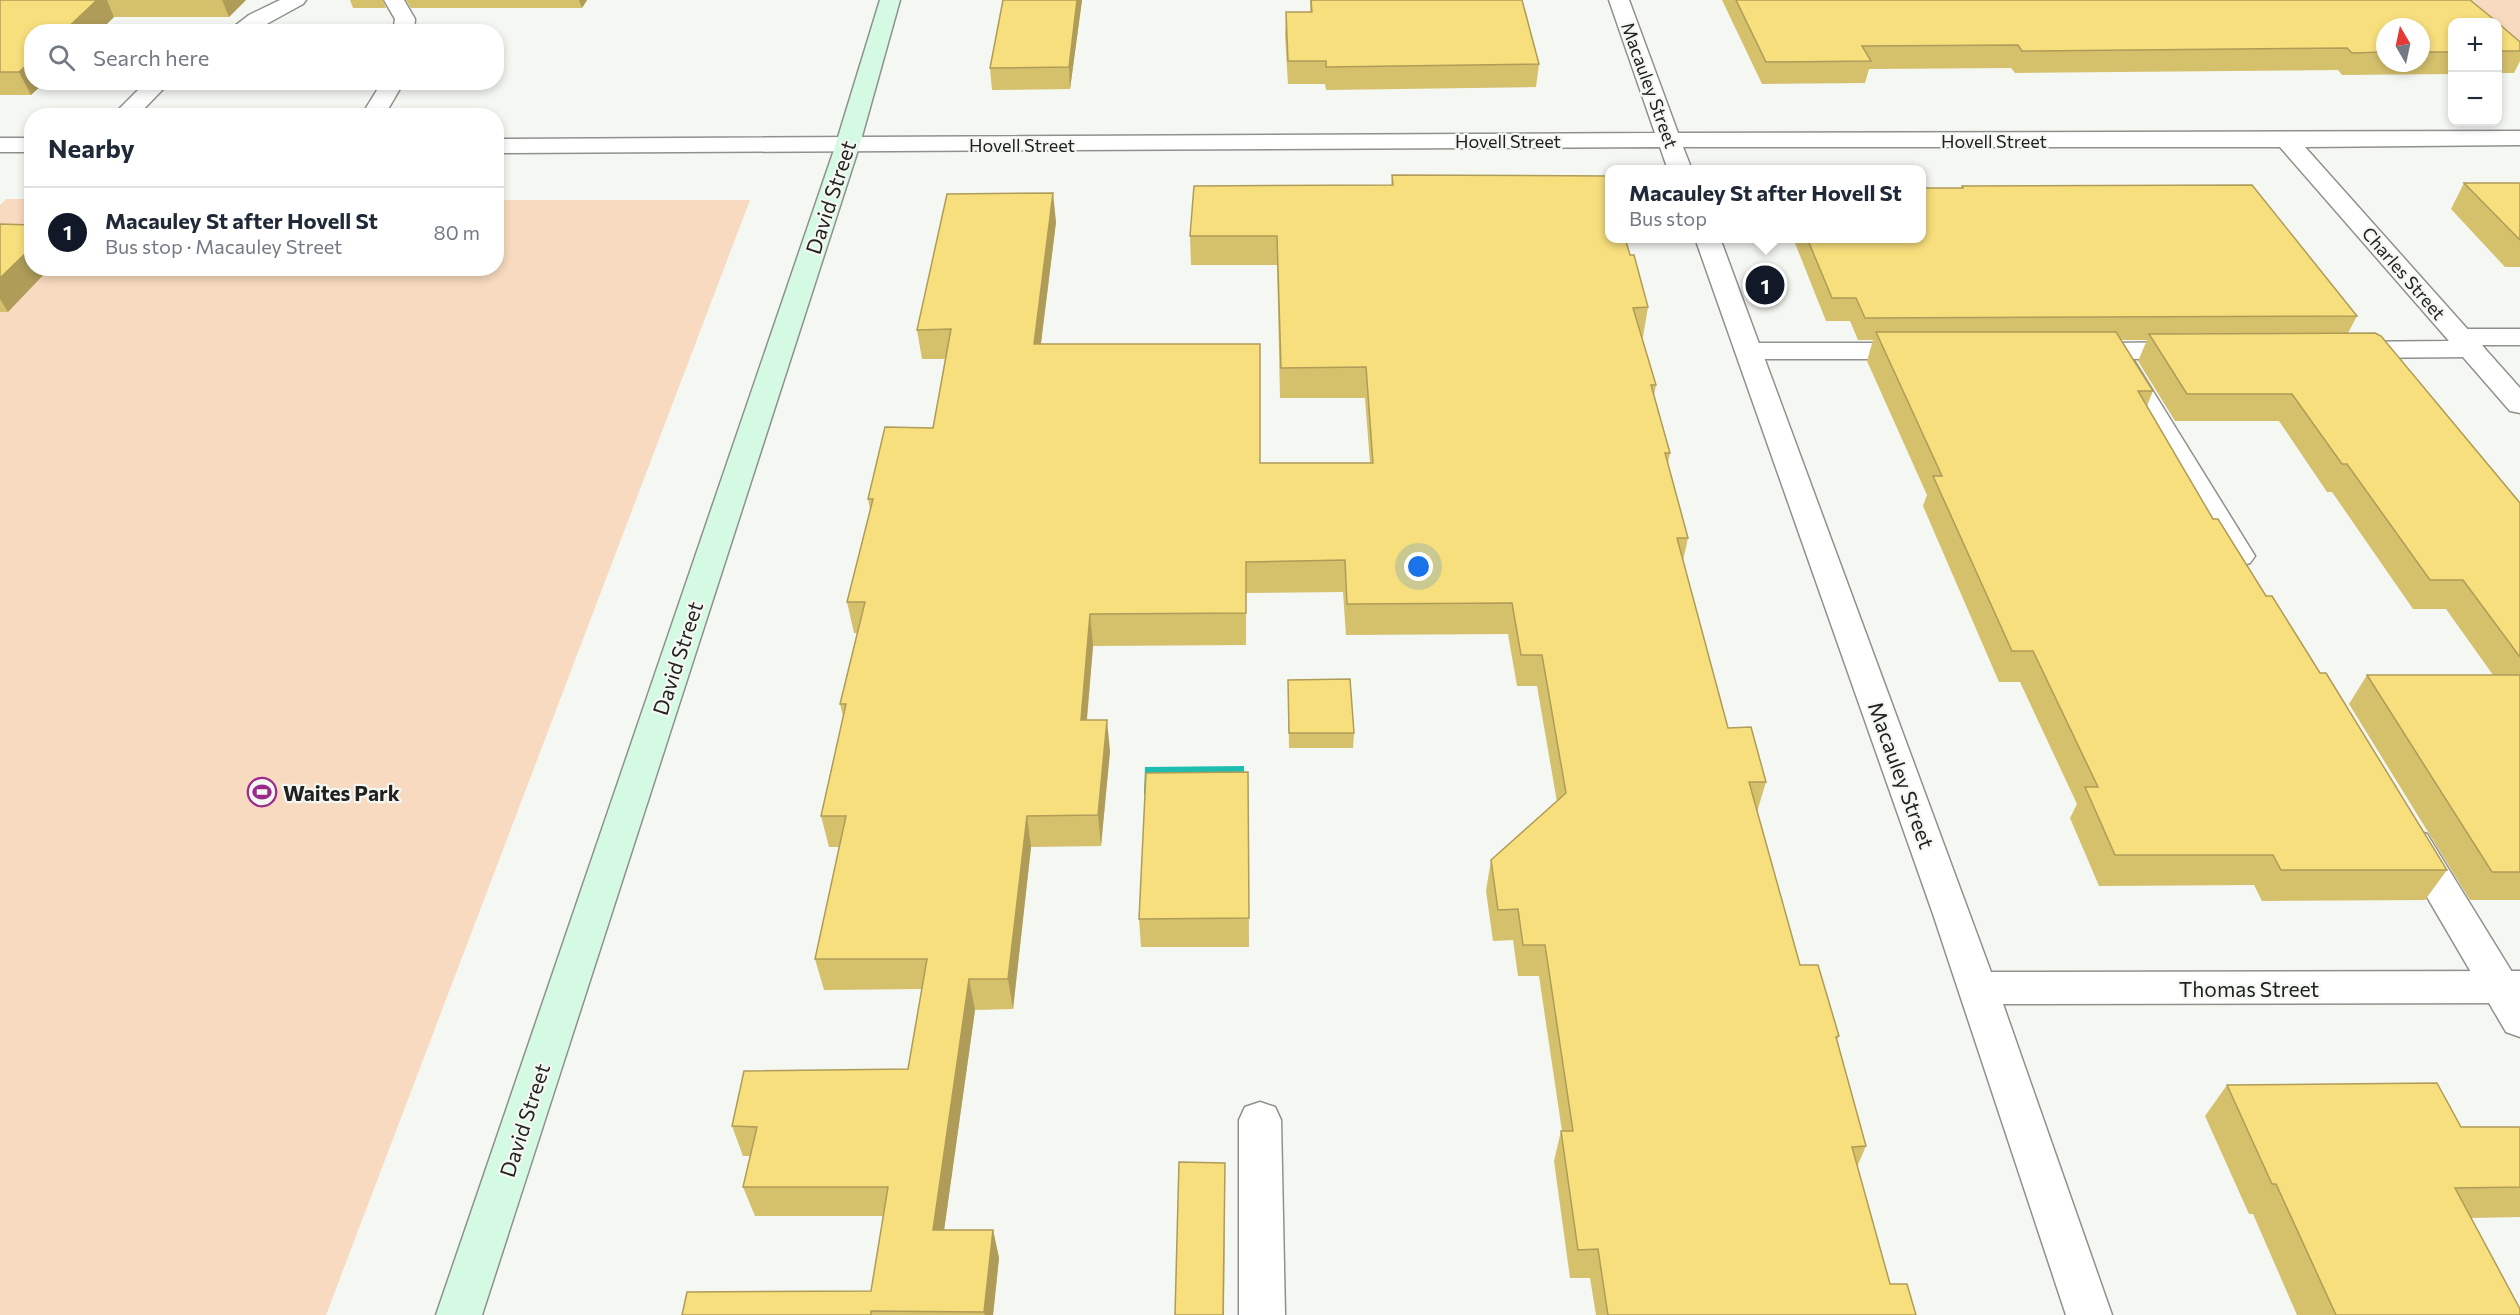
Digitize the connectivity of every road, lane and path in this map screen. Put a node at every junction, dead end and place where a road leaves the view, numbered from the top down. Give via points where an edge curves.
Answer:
1 (296, 0) edge
2 (394, 0) edge
3 (890, 0) edge
4 (1619, 0) edge
5 (249, 24) edge
6 (404, 24) edge
7 (151, 90) edge
8 (388, 90) edge
9 (131, 108) edge
10 (377, 108) edge
11 (2520, 138) edge
12 (1669, 140) junction
13 (2288, 142) junction
14 (0, 146) edge
15 (24, 146) edge
16 (504, 146) edge
17 (847, 147) junction
18 (1678, 165) edge
19 (1709, 243) edge
20 (2520, 337) edge
21 (2465, 343) junction
22 (2221, 350) edge
23 (2316, 350) edge
24 (1749, 351) junction
25 (1938, 351) edge
26 (2520, 405) edge
27 (2255, 583) edge
28 (2396, 816) edge
29 (2510, 987) edge
30 (1978, 988) junction
31 (2520, 1020) edge
32 (1260, 1120) dead end
33 (459, 1315) edge
34 (1262, 1315) edge
35 (2089, 1315) edge

1 - 5 street
2 - 6 street
3 - 17 street, David Street
4 - 12 street, Macauley Street
7 - 9 street
8 - 10 street
11 - 13 street, Hovell Street
12 - 13 street, Hovell Street
12 - 17 street, Hovell Street
12 - 18 street, Macauley Street
13 - 21 street, Charles Street
14 - 15 street
16 - 17 street, Hovell Street
17 - 33 street, David Street
19 - 24 street, Macauley Street
20 - 21 street
21 - 23 street
21 - 26 street, Charles Street
22 - 27 street via 2103,351
24 - 25 street
24 - 30 street, Macauley Street
28 - 29 street
29 - 30 street, Thomas Street
29 - 31 street
30 - 35 street, Macauley Street
32 - 34 street

